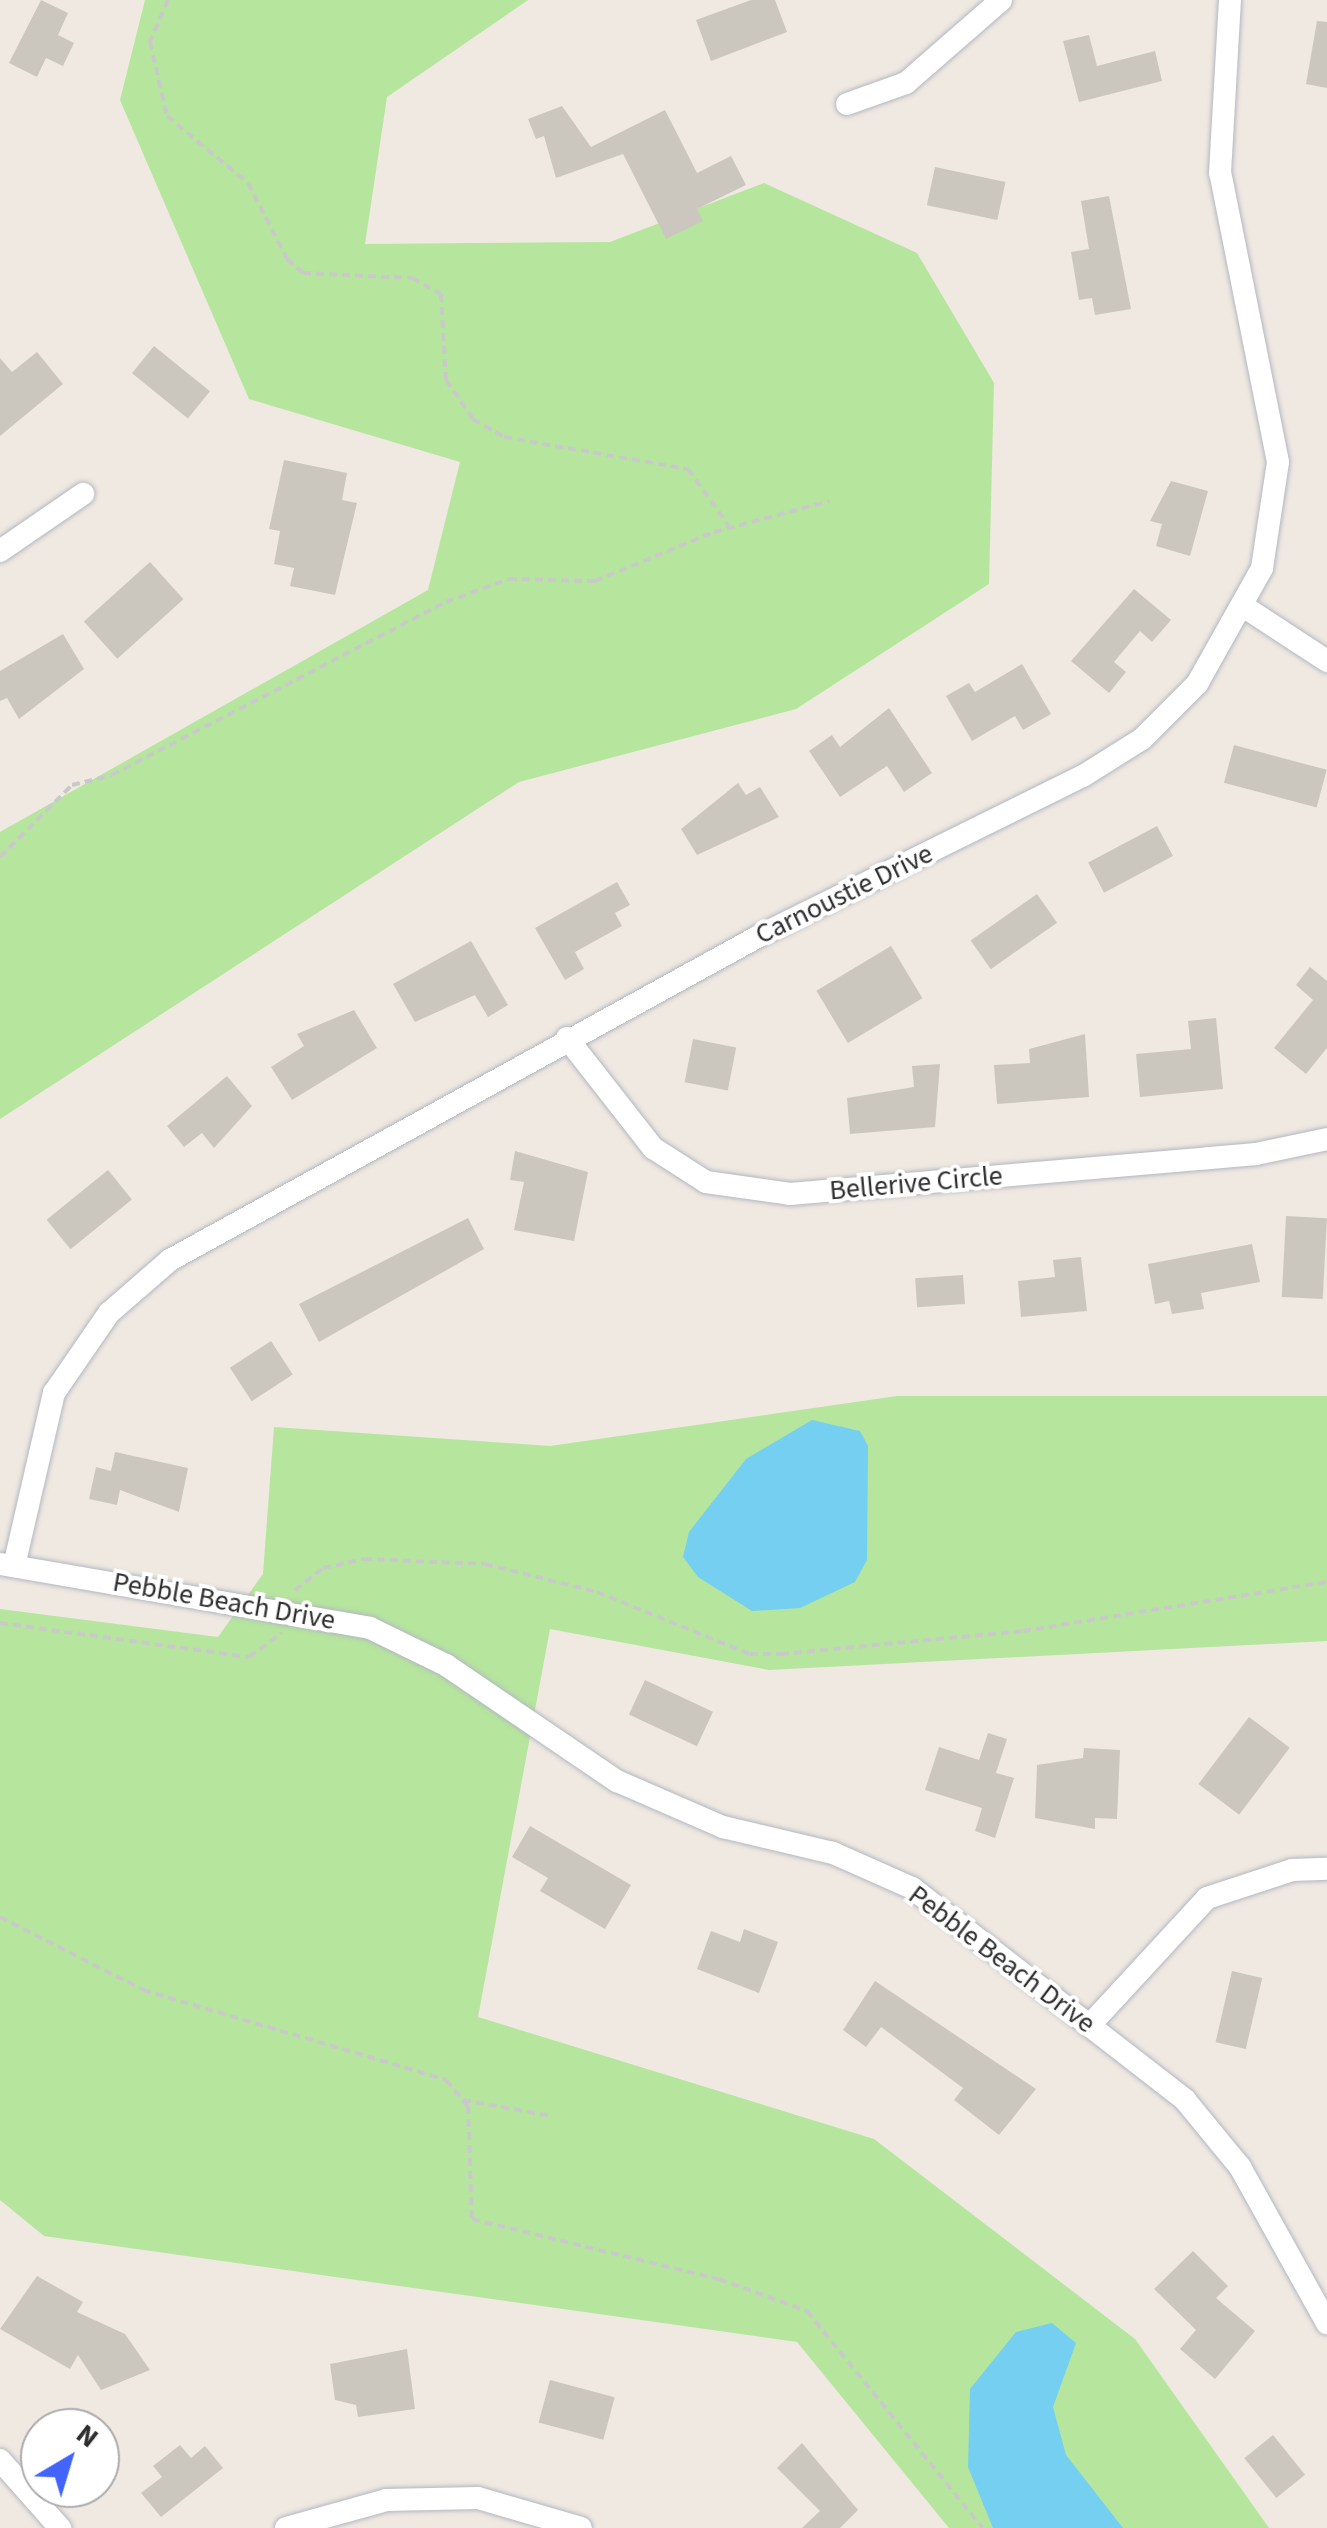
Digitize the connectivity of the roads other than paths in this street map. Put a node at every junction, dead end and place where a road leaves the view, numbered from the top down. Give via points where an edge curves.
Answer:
1 (1002, 0) edge
2 (1230, 0) edge
3 (846, 104) dead end
4 (84, 494) dead end
5 (0, 552) edge
6 (1246, 608) junction
7 (1327, 662) edge
8 (567, 1038) junction
9 (1327, 1138) edge
10 (7, 1565) edge
11 (1327, 1869) edge
12 (1089, 2026) junction
13 (1327, 2323) edge
14 (0, 2460) edge
15 (60, 2528) edge
16 (286, 2528) edge
17 (580, 2528) edge

1 - 3 street via 906,84
2 - 6 street, Carnoustie Drive via 1220,173 1278,462 1272,525
4 - 5 street
6 - 7 street
6 - 8 street, Carnoustie Drive via 1197,684 1142,739
8 - 9 street, Bellerive Circle via 653,1148 706,1182 790,1194 1237,1156
8 - 10 street, Carnoustie Drive via 336,1161 129,1294 78,1350 54,1393
10 - 12 street, Pebble Beach Drive via 290,1608 370,1628 446,1666 617,1781 723,1828 834,1853 912,1888
11 - 12 street via 1292,1870 1207,1898
12 - 13 street, Pebble Beach Drive via 1210,2128
14 - 15 street
16 - 17 street via 386,2500 478,2498

